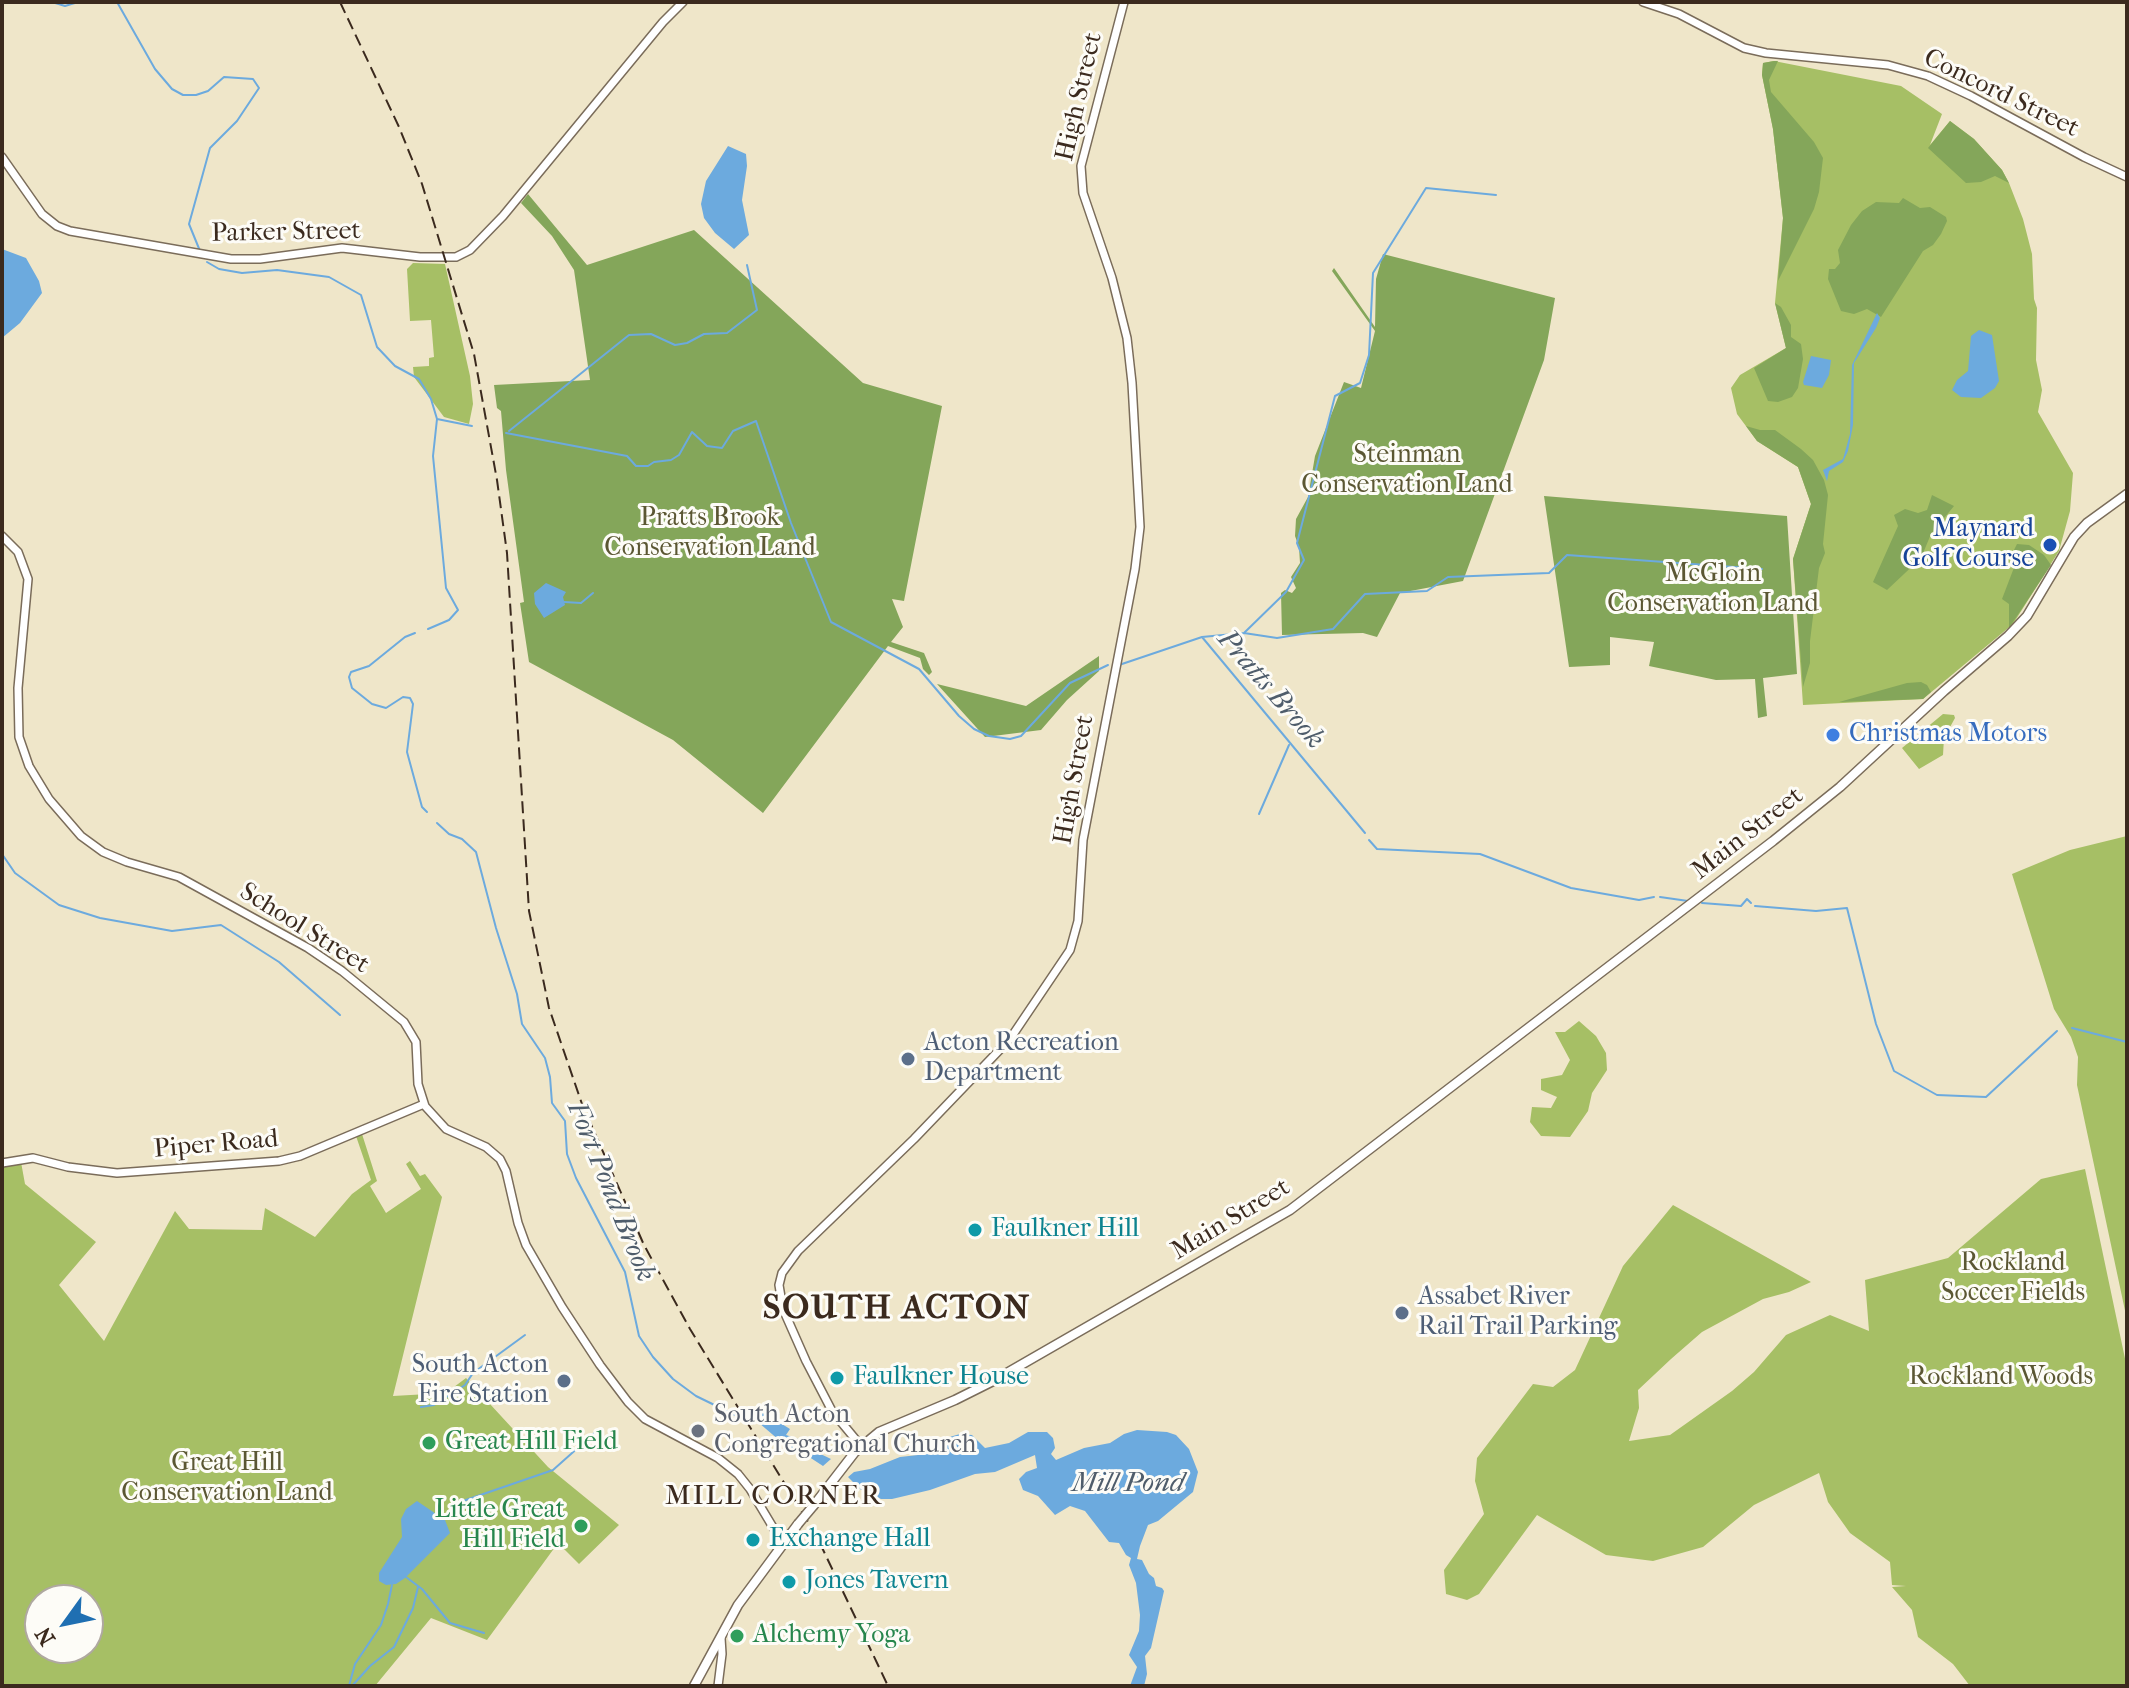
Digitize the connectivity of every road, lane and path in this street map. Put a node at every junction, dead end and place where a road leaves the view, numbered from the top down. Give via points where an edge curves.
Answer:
1 (683, 2) edge
2 (1124, 2) edge
3 (1643, 2) edge
4 (2, 157) edge
5 (2127, 177) edge
6 (2127, 494) edge
7 (2, 536) edge
8 (424, 1104) junction
9 (2, 1163) edge
10 (861, 1446) junction
11 (783, 1544) junction
12 (721, 1638) junction
13 (694, 1686) edge
14 (718, 1686) edge

1 - 4 street, Parker Street via 503,216 456,257 342,248 231,259 70,231 42,214
2 - 10 street, High Street via 1081,166 1083,193 1127,338 1140,535 1083,840 1078,924 1070,950 1010,1039 782,1273 782,1304 806,1361 832,1411
3 - 5 street, Concord Street via 1758,52 1888,65 1928,76
6 - 10 main road, Main Street via 2074,537 2019,625 1824,802 1290,1210 993,1381 887,1428
7 - 8 street, School Street via 22,559 28,579 19,737 49,799 103,852 190,882 329,961 397,1015 415,1040
8 - 9 street, Piper Road via 282,1161 117,1173 31,1158
8 - 11 street via 446,1129 500,1159 529,1249 571,1322 628,1402 653,1424 738,1474
10 - 11 main road, Main Street, bridge
11 - 12 main road, Main Street
12 - 13 main road, Main Street
12 - 14 street

